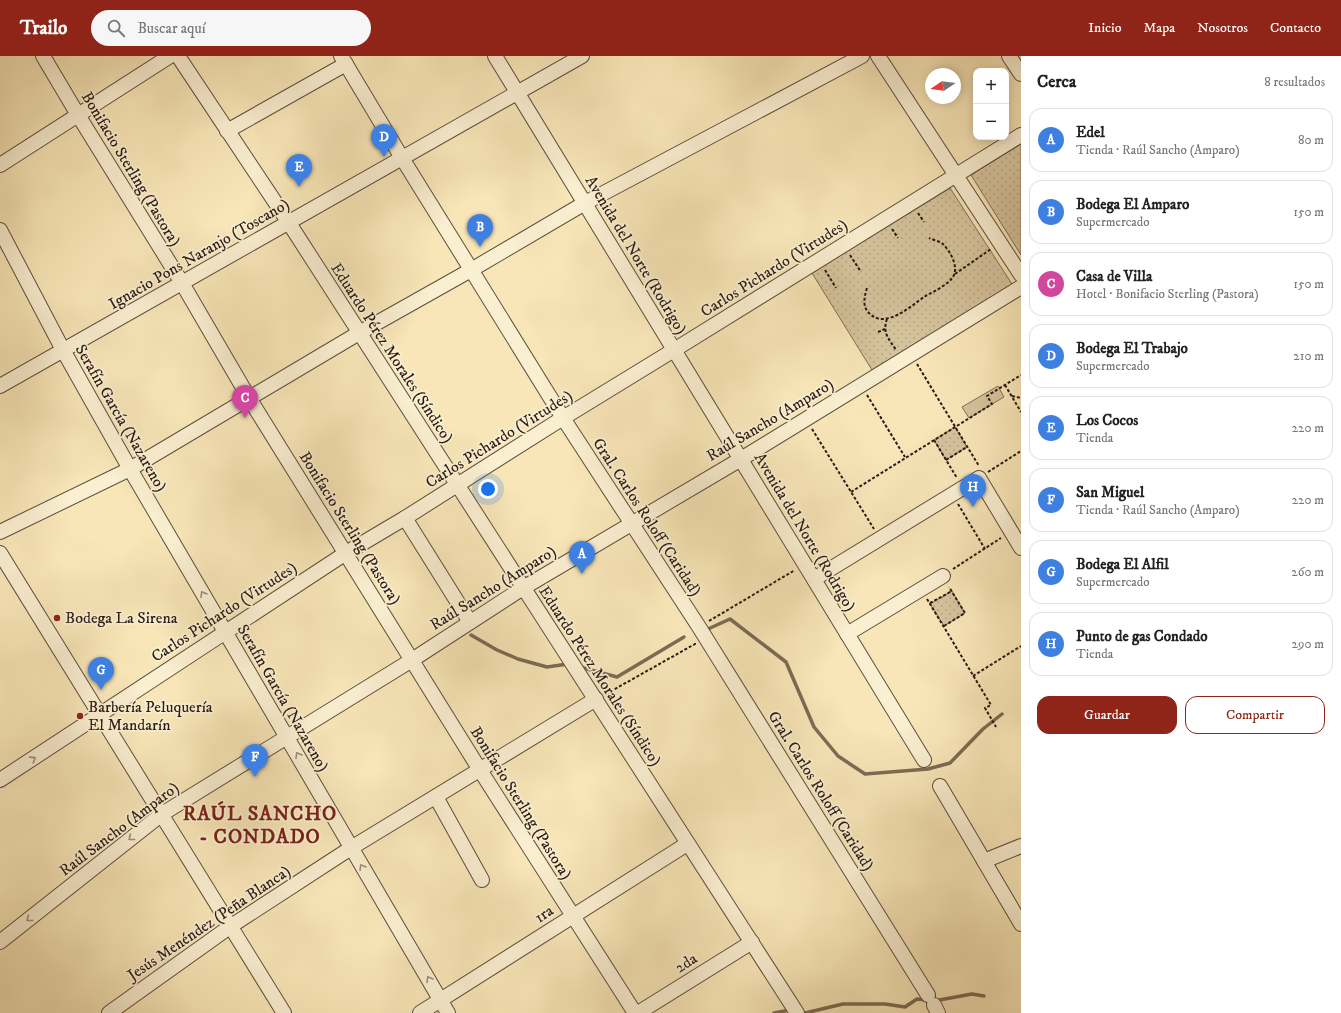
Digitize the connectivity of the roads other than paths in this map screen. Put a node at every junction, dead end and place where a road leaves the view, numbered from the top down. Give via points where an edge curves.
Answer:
1 (43, 56) edge
2 (170, 56) edge
3 (178, 56) edge
4 (495, 56) edge
5 (582, 56) edge
6 (862, 56) edge
7 (878, 56) edge
8 (1009, 56) edge
9 (344, 60) edge
10 (1021, 74) edge
11 (518, 93) junction
12 (78, 115) junction
13 (227, 131) junction
14 (1021, 135) edge
15 (402, 158) junction
16 (0, 165) edge
17 (956, 174) junction
18 (585, 203) junction
19 (288, 223) junction
20 (0, 230) edge
21 (471, 270) junction
22 (1021, 275) edge
23 (182, 283) junction
24 (1021, 287) edge
25 (358, 333) junction
26 (63, 350) junction
27 (674, 350) junction
28 (0, 386) edge
29 (249, 398) junction
30 (563, 418) junction
31 (741, 459) junction
32 (130, 469) junction
33 (457, 484) junction
34 (405, 518) junction
35 (631, 523) junction
36 (0, 532) edge
37 (1021, 548) edge
38 (0, 553) edge
39 (346, 553) junction
40 (943, 576) road end
41 (814, 579) junction
42 (523, 588) junction
43 (470, 622) junction
44 (225, 632) junction
45 (848, 634) junction
46 (412, 660) junction
47 (596, 699) junction
48 (101, 714) junction
49 (287, 737) junction
50 (924, 760) dead end
51 (480, 770) junction
52 (0, 780) edge
53 (940, 786) dead end
54 (436, 796) junction
55 (162, 814) junction
56 (687, 844) junction
57 (1021, 846) edge
58 (351, 848) junction
59 (984, 861) junction
60 (482, 880) dead end
61 (572, 916) junction
62 (1021, 924) edge
63 (231, 926) junction
64 (0, 942) edge
65 (752, 942) junction
66 (441, 1000) junction
67 (934, 1005) edge
68 (109, 1013) edge
69 (284, 1013) edge
70 (420, 1013) edge
71 (448, 1013) edge
72 (635, 1013) edge
73 (638, 1013) edge
74 (796, 1013) edge

1 - 12 street, Bonifacio Sterling (Pastora)
2 - 12 street
3 - 13 street, Eduardo Pérez Morales (Síndico)
4 - 11 street, Avenida del Norte (Rodrigo)
5 - 11 street, Ignacio Pons Naranjo (Toscano)
6 - 18 street
7 - 17 street
8 - 10 street
9 - 13 street
9 - 15 street, Gral. Carlos Roloff (Caridad)
11 - 15 street, Ignacio Pons Naranjo (Toscano)
11 - 18 street, Avenida del Norte (Rodrigo)
12 - 16 street
12 - 23 street, Bonifacio Sterling (Pastora)
13 - 19 street, Eduardo Pérez Morales (Síndico)
14 - 17 street, Carlos Pichardo (Virtudes)
15 - 19 street, Ignacio Pons Naranjo (Toscano)
15 - 21 street, Gral. Carlos Roloff (Caridad)
17 - 22 street
17 - 27 street, Carlos Pichardo (Virtudes)
18 - 21 street
18 - 27 street, Avenida del Norte (Rodrigo)
19 - 23 street, Ignacio Pons Naranjo (Toscano)
19 - 25 street, Eduardo Pérez Morales (Síndico)
20 - 26 street, Serafín García (Nazareno)
21 - 25 street
21 - 30 street, Gral. Carlos Roloff (Caridad)
23 - 26 street, Ignacio Pons Naranjo (Toscano)
23 - 29 street, Bonifacio Sterling (Pastora)
24 - 31 street, Raúl Sancho (Amparo)
25 - 29 street
25 - 33 street, Eduardo Pérez Morales (Síndico)
26 - 28 street, Ignacio Pons Naranjo (Toscano)
26 - 32 street, Serafín García (Nazareno)
27 - 30 street, Carlos Pichardo (Virtudes)
27 - 31 street, Avenida del Norte (Rodrigo)
29 - 32 street
29 - 39 street, Bonifacio Sterling (Pastora)
30 - 33 street, Carlos Pichardo (Virtudes)
30 - 35 street, Gral. Carlos Roloff (Caridad)
31 - 35 street, Raúl Sancho (Amparo)
31 - 41 street, Avenida del Norte (Rodrigo)
32 - 36 street
44 -> 32 street, Serafín García (Nazareno)
33 - 34 street, Carlos Pichardo (Virtudes)
33 - 42 street, Eduardo Pérez Morales (Síndico)
34 - 39 street, Carlos Pichardo (Virtudes)
34 - 43 street
35 - 42 street, Raúl Sancho (Amparo)
35 - 67 street, Gral. Carlos Roloff (Caridad) via 699,627
37 - 41 street via 981,476
38 - 48 street
39 - 44 street, Carlos Pichardo (Virtudes)
39 - 46 street, Bonifacio Sterling (Pastora)
40 - 45 street
41 - 45 street, Avenida del Norte (Rodrigo)
42 - 43 street, Raúl Sancho (Amparo)
42 - 47 street, Eduardo Pérez Morales (Síndico)
43 - 46 street, Raúl Sancho (Amparo)
44 - 48 street, Carlos Pichardo (Virtudes)
44 - 49 street, Serafín García (Nazareno)
45 - 50 street, Avenida del Norte (Rodrigo)
46 - 49 street, Raúl Sancho (Amparo)
46 - 51 street, Bonifacio Sterling (Pastora)
47 - 51 street, Jesús Menéndez (Peña Blanca)
47 - 56 street, Eduardo Pérez Morales (Síndico)
52 -> 48 street, Carlos Pichardo (Virtudes)
48 - 55 street
49 - 55 street, Raúl Sancho (Amparo)
58 -> 49 street, Serafín García (Nazareno)
51 - 54 street, Jesús Menéndez (Peña Blanca)
51 - 61 street, Bonifacio Sterling (Pastora)
53 - 59 street
54 - 58 street, Jesús Menéndez (Peña Blanca)
54 - 60 street
55 - 63 street
55 -> 64 street, Raúl Sancho (Amparo)
56 - 61 street, 1ra
56 - 65 street, Eduardo Pérez Morales (Síndico)
57 - 59 street
58 - 63 street, Jesús Menéndez (Peña Blanca)
66 -> 58 street, Serafín García (Nazareno)
59 - 62 street
61 - 66 street, 1ra
61 - 72 street, Bonifacio Sterling (Pastora)
63 - 68 street, Jesús Menéndez (Peña Blanca)
63 - 69 street
65 - 73 street, 2da
65 - 74 street, Eduardo Pérez Morales (Síndico)
66 - 70 street, 1ra
66 - 71 street, Serafín García (Nazareno)

